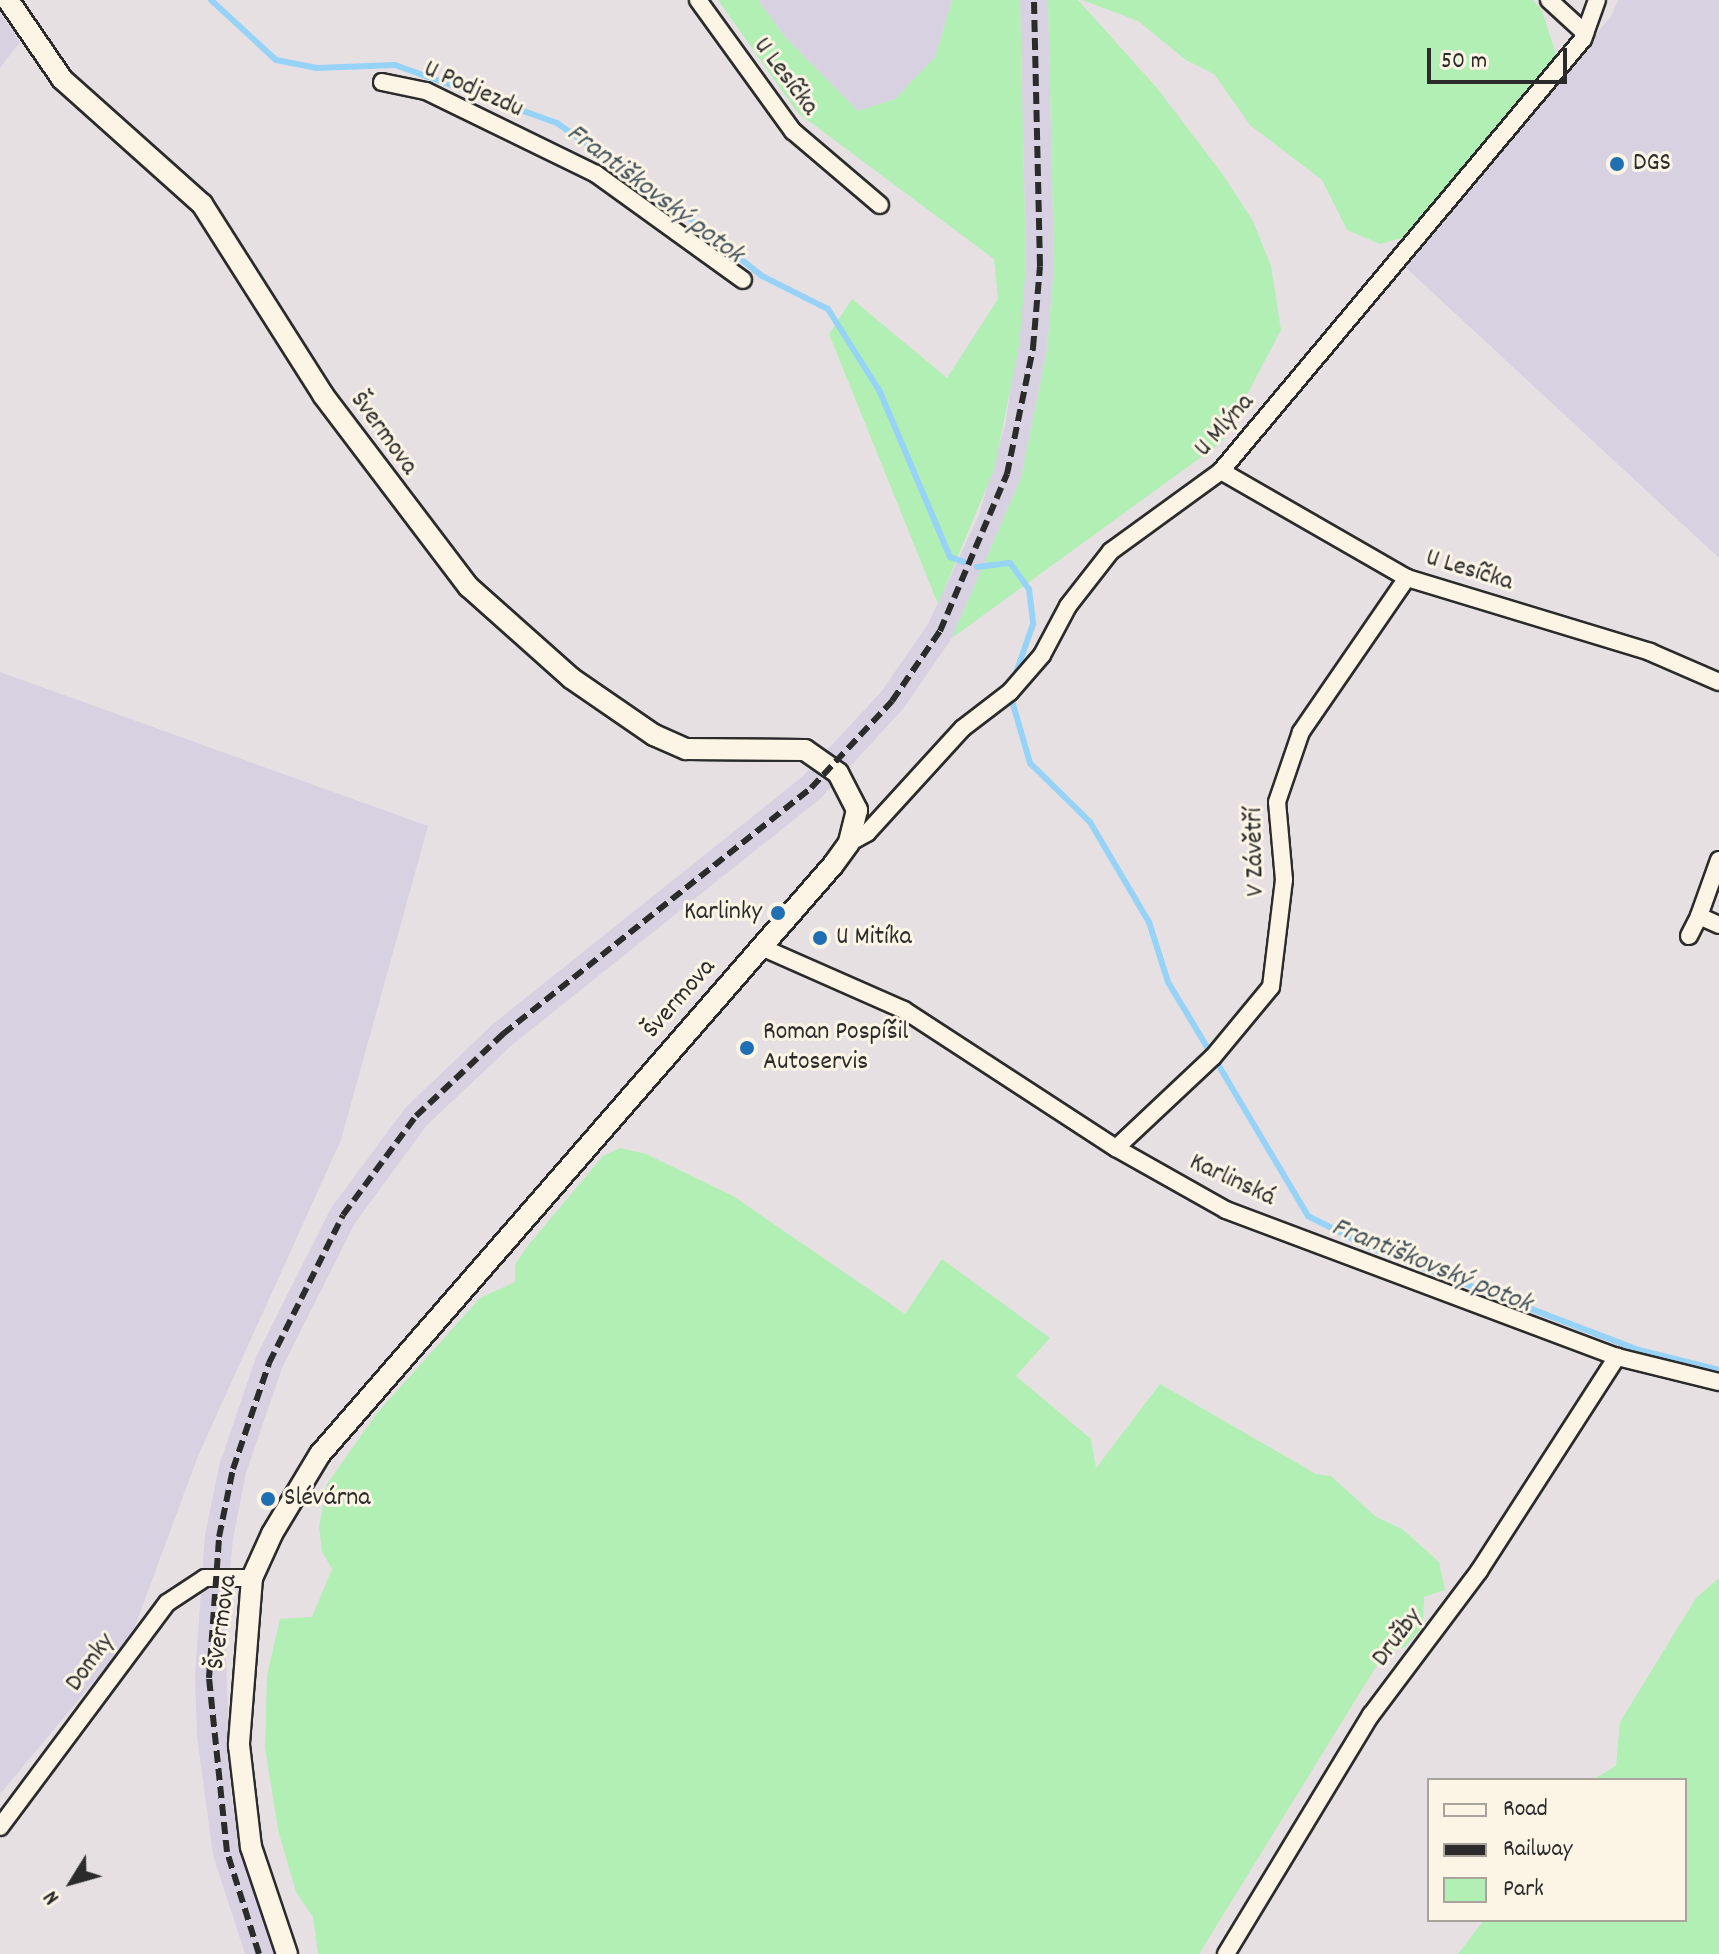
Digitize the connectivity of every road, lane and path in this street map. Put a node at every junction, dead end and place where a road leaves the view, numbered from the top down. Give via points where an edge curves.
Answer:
1 (8, 0) edge
2 (698, 0) edge
3 (1549, 0) edge
4 (1597, 0) edge
5 (1585, 33) junction
6 (382, 82) dead end
7 (880, 205) dead end
8 (743, 280) dead end
9 (1221, 471) junction
10 (1407, 578) junction
11 (1719, 682) edge
12 (849, 843) junction
13 (1719, 860) edge
14 (1699, 916) junction
15 (1719, 925) edge
16 (1689, 936) dead end
17 (761, 947) junction
18 (1116, 1148) junction
19 (1617, 1357) junction
20 (1719, 1382) edge
21 (252, 1578) junction
22 (0, 1827) edge
23 (287, 1954) edge
24 (1226, 1954) edge

1 - 12 street, Švermova via 62,79 202,204 323,395 469,587 571,678 654,735 686,749 765,747 805,750 824,759 838,773 857,810
2 - 7 street, U Lesíčka via 793,131
3 - 5 street
4 - 5 street, U Mlýna
5 - 9 street, U Mlýna
6 - 8 street, U Podjezdu via 426,91 596,174
9 - 10 street, U Lesíčka
9 - 12 street, U Mlýna via 1111,551 1068,606 1042,655 1009,692 930,760 867,833
10 - 11 street, U Lesíčka via 1650,652
10 - 18 street, V Závětří via 1301,732 1277,802 1284,880 1271,987 1213,1057
12 - 17 street, Švermova
13 - 14 street
14 - 15 street
14 - 16 street
17 - 18 street, Karlinská via 904,1010
17 - 21 street, Švermova via 320,1454
18 - 19 street, Karlinská via 1226,1210
19 - 20 street, Karlinská
19 - 24 street, Družby via 1479,1571 1371,1715
21 - 22 street, Domky via 205,1578 167,1603
21 - 23 street, Švermova via 240,1689 241,1792 251,1847

